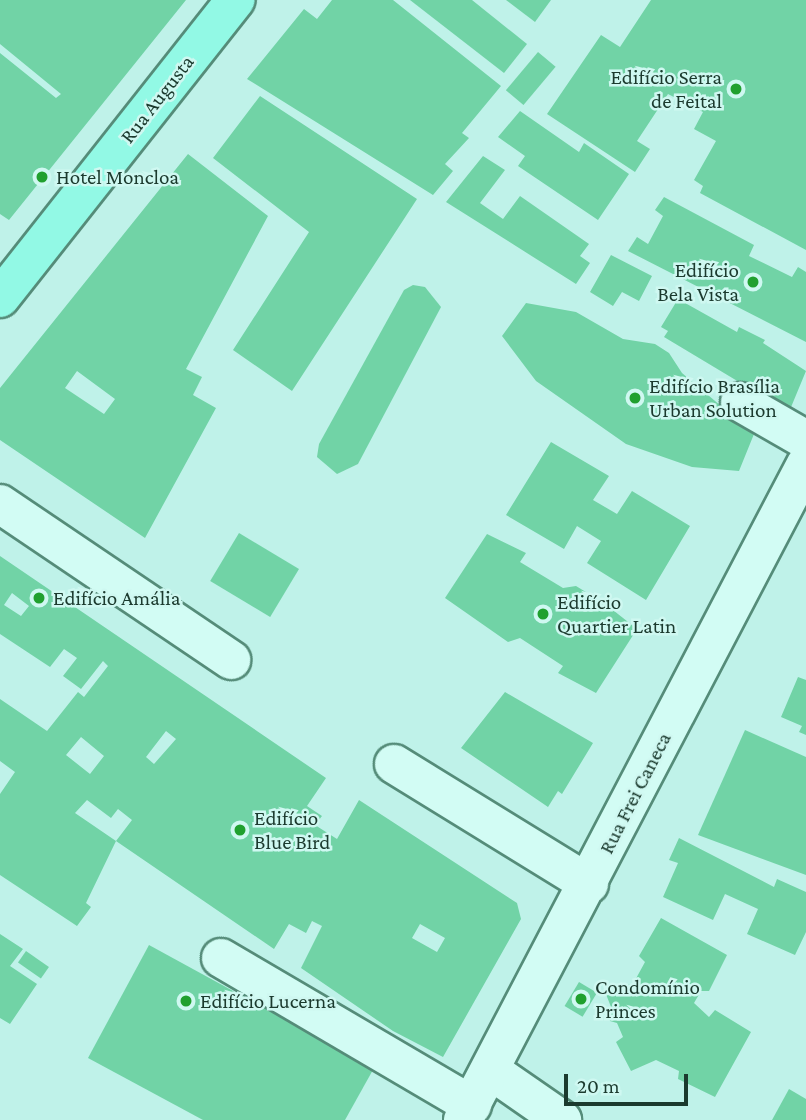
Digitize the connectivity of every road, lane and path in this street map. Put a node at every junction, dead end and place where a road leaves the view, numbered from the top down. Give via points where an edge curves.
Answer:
1 (235, 0) edge
2 (0, 298) edge
3 (740, 402) dead end
4 (806, 440) edge
5 (806, 464) edge
6 (0, 504) edge
7 (231, 660) dead end
8 (394, 764) dead end
9 (589, 884) junction
10 (221, 958) dead end
11 (490, 1070) junction
12 (468, 1113) edge
13 (562, 1120) edge

1 - 2 main road, Rua Augusta
3 - 4 street
5 - 9 street, Rua Frei Caneca
6 - 7 street
8 - 9 street
9 - 11 street, Rua Frei Caneca
10 - 12 street
11 - 12 street, Rua Frei Caneca
11 - 13 street

